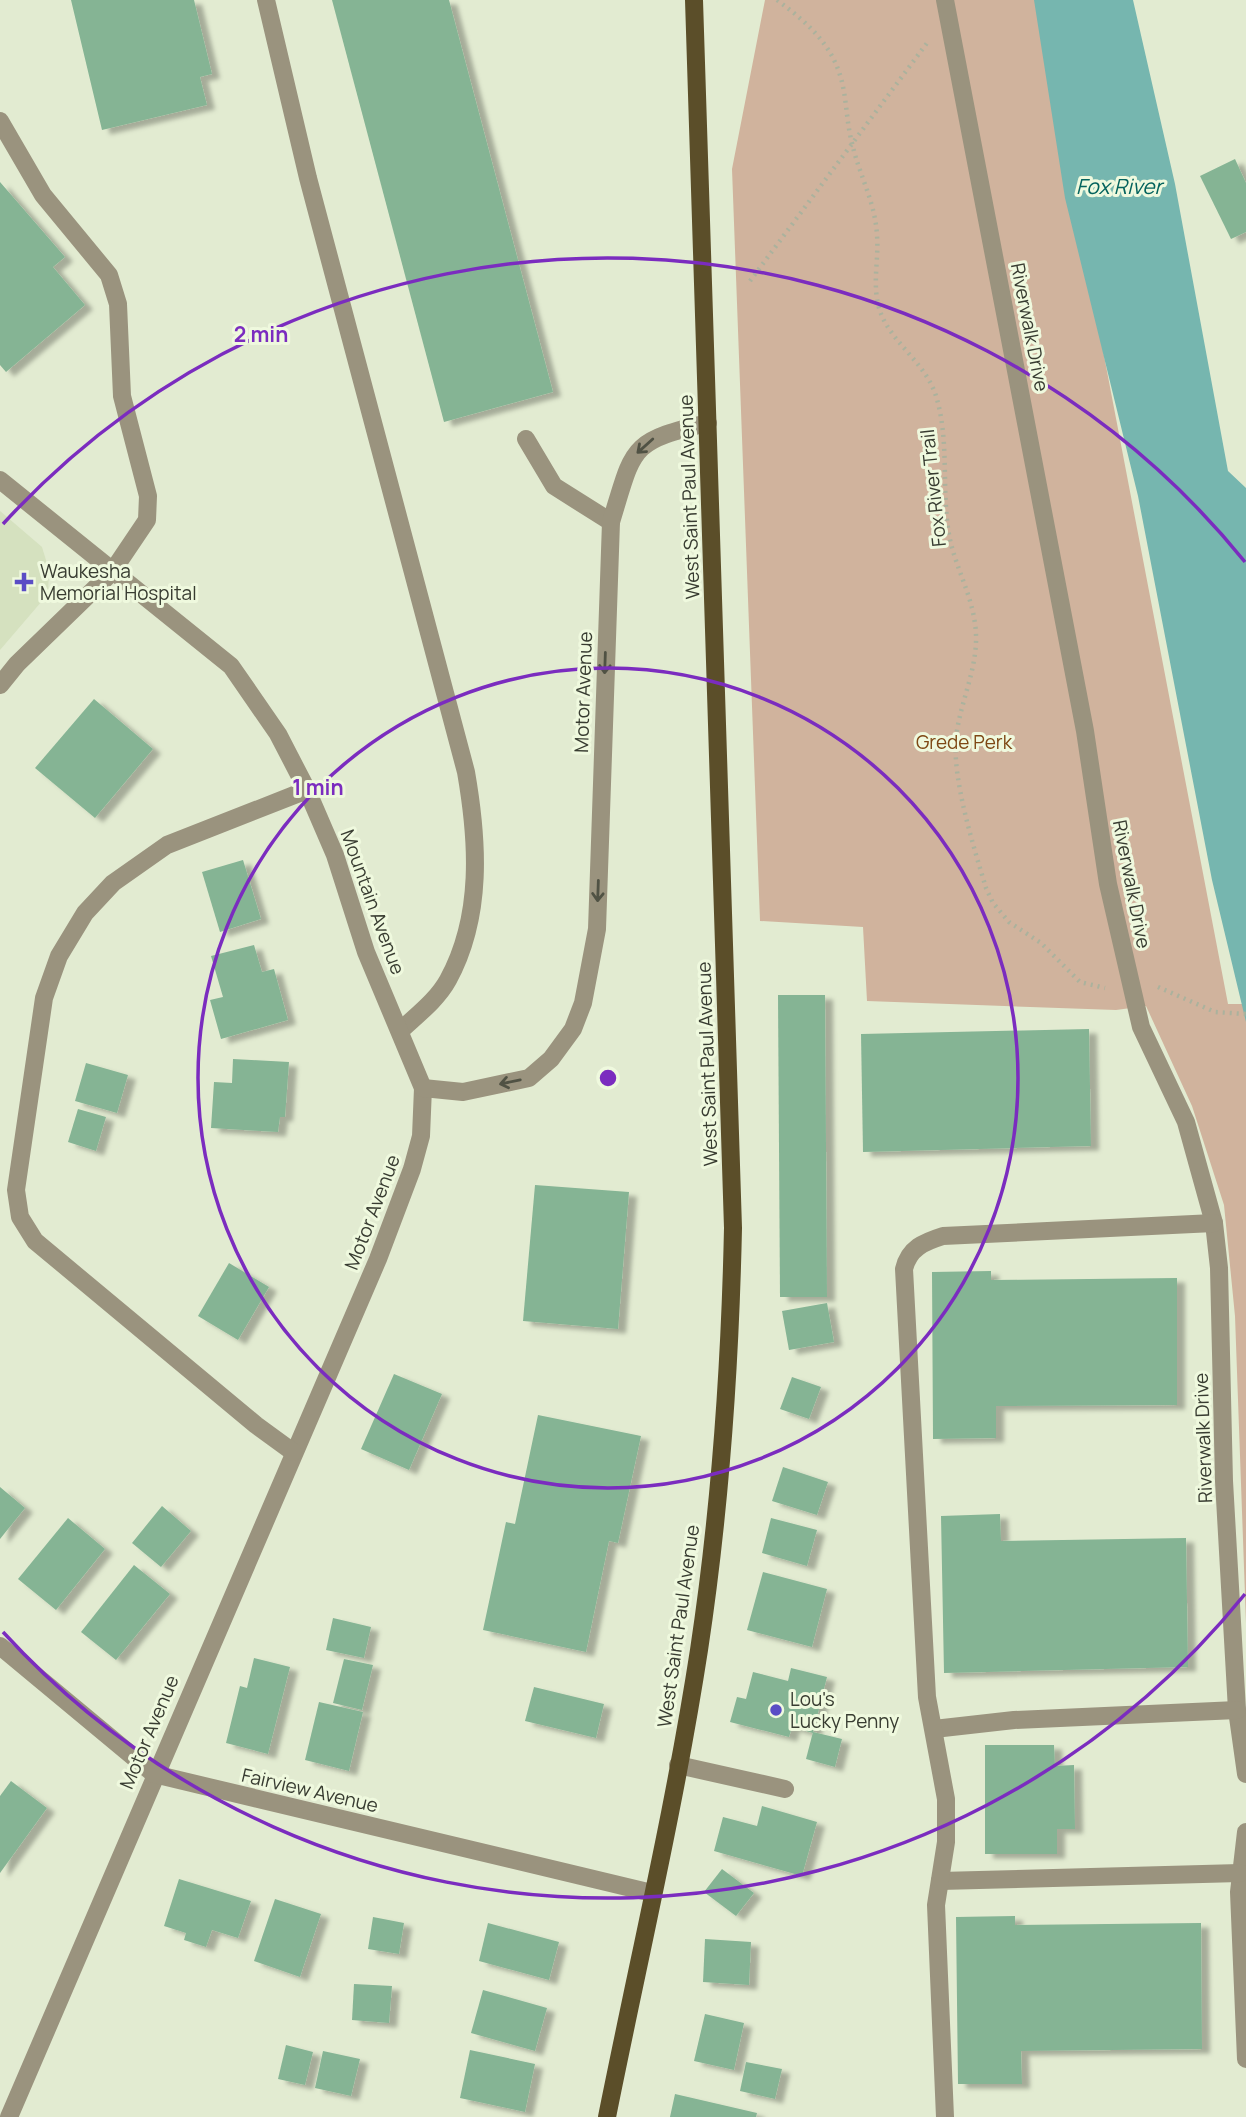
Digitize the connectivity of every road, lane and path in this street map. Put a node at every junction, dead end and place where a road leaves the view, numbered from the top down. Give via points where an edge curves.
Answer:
1 (266, 0) edge
2 (694, 0) edge
3 (777, 0) edge
4 (947, 7) edge
5 (0, 121) edge
6 (852, 144) junction
7 (750, 281) dead end
8 (708, 423) junction
9 (526, 439) dead end
10 (0, 480) edge
11 (611, 522) junction
12 (112, 572) junction
13 (0, 685) edge
14 (307, 790) junction
15 (1153, 986) dead end
16 (1110, 988) dead end
17 (1246, 1014) edge
18 (400, 1031) junction
19 (423, 1088) junction
20 (1214, 1223) junction
21 (293, 1452) junction
22 (0, 1646) edge
23 (1237, 1710) junction
24 (934, 1729) junction
25 (678, 1765) junction
26 (154, 1774) junction
27 (1246, 1774) edge
28 (785, 1789) dead end
29 (1246, 1832) edge
30 (1240, 1873) junction
31 (940, 1881) junction
32 (652, 1893) junction
33 (1246, 2059) edge
34 (9, 2117) edge
35 (607, 2117) edge
36 (945, 2117) edge

1 - 18 street via 308,178 466,772 476,828 469,921 452,970 437,996
2 - 8 main road, West Saint Paul Avenue
3 - 6 path, Fox River Trail via 816,33 831,53 840,75
4 - 6 path
4 - 20 street, Riverwalk Drive via 1085,731 1108,884 1141,1027 1186,1122
5 - 12 street via 43,195 109,275 118,304 122,396 149,496 147,520
6 - 7 path
6 - 16 path, Fox River Trail via 875,214 875,288 880,310 889,329 919,362 940,416 948,528 975,622 975,657 959,718 956,764 981,873 993,902 1009,922 1041,943 1080,982
8 -> 11 street, Motor Avenue via 650,440 630,460
8 - 25 main road, West Saint Paul Avenue via 732,1293 716,1506 699,1649
9 - 11 street via 554,486
10 - 12 street, Mountain Avenue
11 -> 19 street, Motor Avenue via 597,929 583,1003 573,1029 530,1078 463,1092
12 - 13 street
12 - 14 street, Mountain Avenue via 231,666 278,734
14 - 18 street, Mountain Avenue
14 - 21 street via 167,845 113,883 85,913 59,956 44,998 16,1190 20,1217 35,1241
15 - 17 path via 1215,1012
18 - 19 street, Mountain Avenue
19 - 21 street, Motor Avenue via 421,1136 412,1169 378,1259
20 - 23 street, Riverwalk Drive
20 - 24 street via 943,1236 924,1242 906,1259 926,1684
21 - 26 street, Motor Avenue
22 - 26 street, Fairview Avenue
23 - 24 street via 1014,1720
23 - 27 street, Riverwalk Drive
24 - 31 street via 946,1799
25 - 28 street
25 - 32 main road, West Saint Paul Avenue
26 - 32 street, Fairview Avenue
26 - 34 street, Motor Avenue
29 - 30 street
30 - 31 street
30 - 33 street
31 - 36 street via 937,1978
32 - 35 main road, West Saint Paul Avenue

